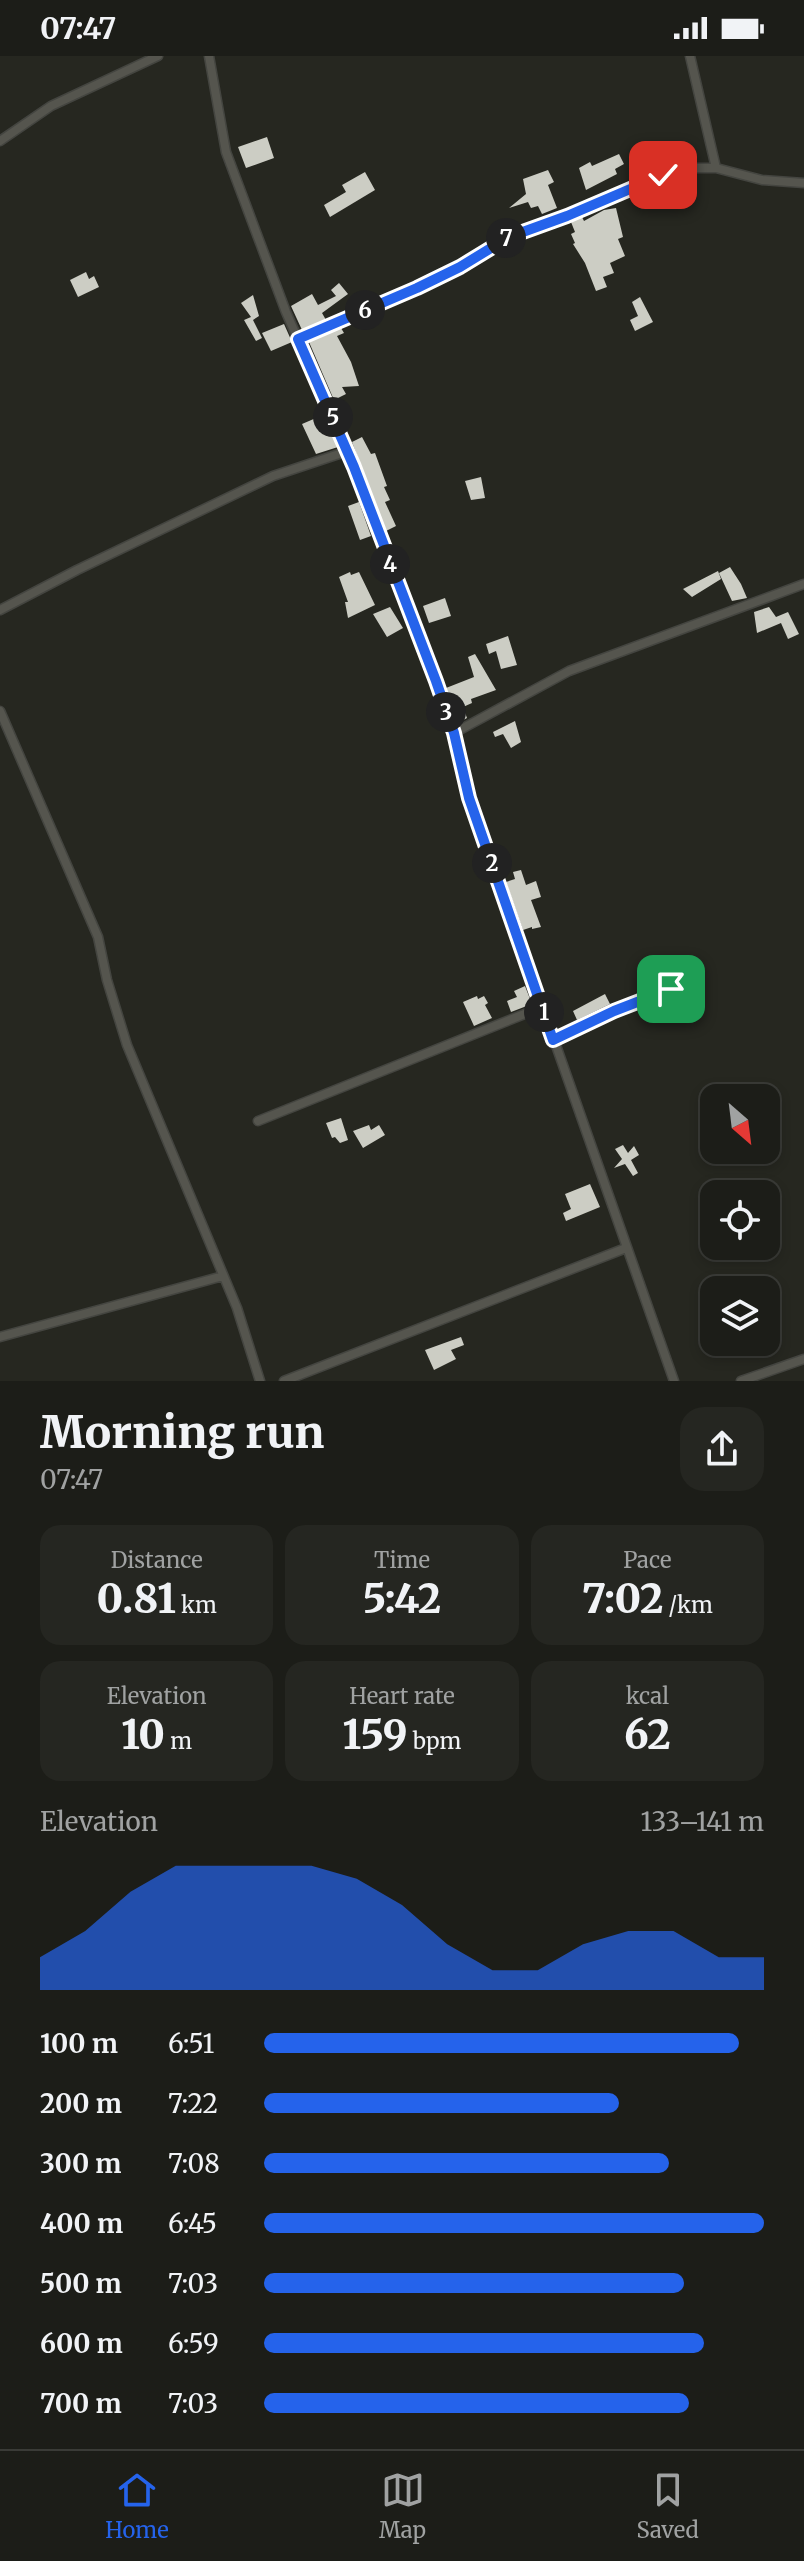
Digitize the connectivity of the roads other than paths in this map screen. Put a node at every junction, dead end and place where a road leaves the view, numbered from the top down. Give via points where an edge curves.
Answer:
1 (158, 56) edge
2 (209, 56) edge
3 (690, 56) edge
4 (0, 141) edge
5 (716, 168) junction
6 (804, 183) edge
7 (298, 339) junction
8 (348, 451) junction
9 (804, 584) edge
10 (0, 610) edge
11 (0, 711) edge
12 (454, 733) junction
13 (671, 989) dead end
14 (542, 1007) junction
15 (553, 1040) junction
16 (258, 1121) dead end
17 (626, 1248) junction
18 (223, 1276) junction
19 (0, 1337) edge
20 (804, 1359) edge
21 (260, 1381) edge
22 (284, 1381) edge
23 (674, 1381) edge
24 (741, 1381) edge

1 - 4 street via 51,106
2 - 7 street via 226,152
3 - 5 street
5 - 6 street via 762,180
5 - 7 street via 682,168 509,237 417,288
7 - 8 street
8 - 10 street via 273,476
8 - 12 street
9 - 12 street via 569,671
11 - 18 street via 98,937 127,1045
12 - 14 street via 469,798
13 - 15 street
14 - 15 street
14 - 16 street
15 - 17 street
17 - 22 street
17 - 23 street
18 - 19 street
18 - 21 street
20 - 24 street

